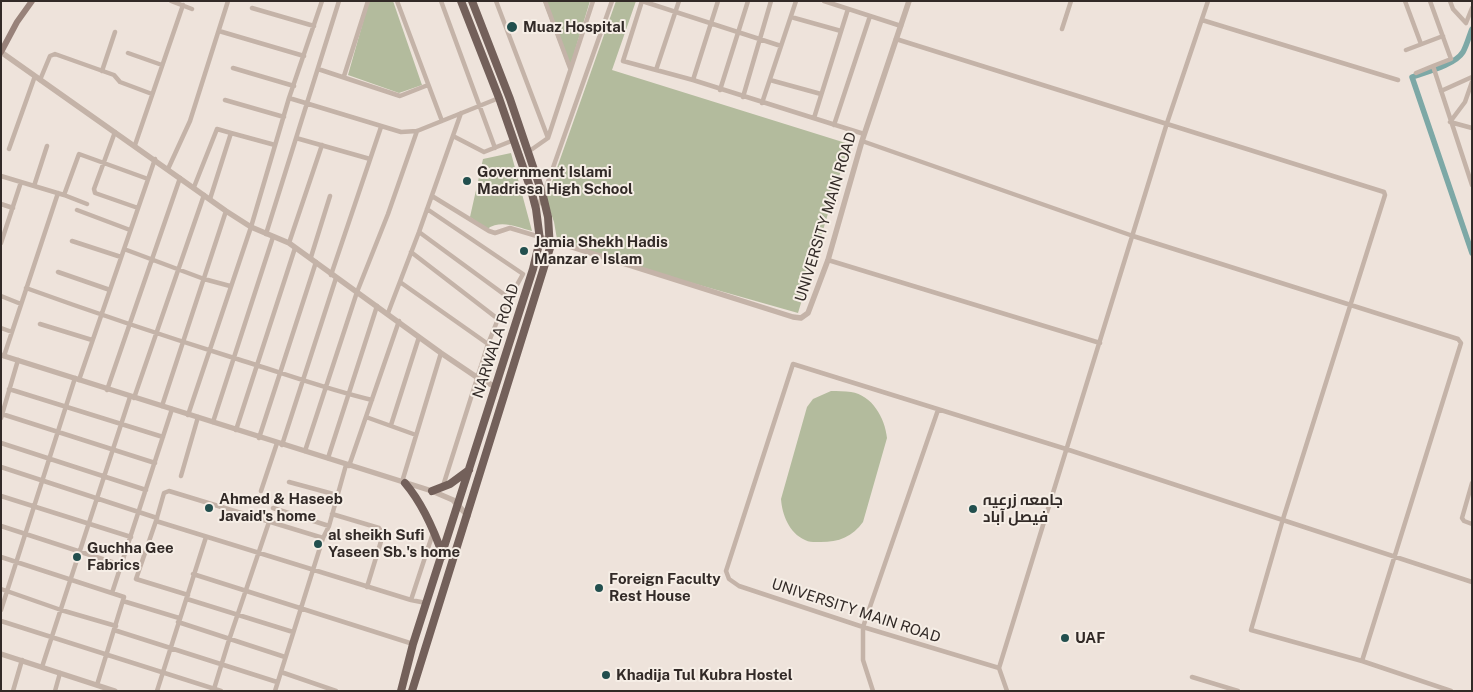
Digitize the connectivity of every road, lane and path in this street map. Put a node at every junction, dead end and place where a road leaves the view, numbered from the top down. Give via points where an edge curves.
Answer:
1 (32, 1) edge
2 (170, 1) edge
3 (228, 1) edge
4 (322, 1) edge
5 (339, 1) edge
6 (368, 1) edge
7 (397, 1) edge
8 (441, 1) edge
9 (461, 1) edge
10 (472, 1) edge
11 (496, 1) edge
12 (545, 1) edge
13 (593, 1) edge
14 (612, 1) edge
15 (642, 1) edge
16 (679, 1) edge
17 (718, 1) edge
18 (748, 1) edge
19 (771, 1) edge
20 (796, 1) edge
21 (824, 1) edge
22 (908, 1) edge
23 (1071, 1) edge
24 (1208, 1) edge
25 (1405, 1) edge
26 (1430, 1) edge
27 (1450, 1) edge
28 (27, 4) edge
29 (183, 6) junction
30 (252, 8) dead end
31 (1472, 8) edge
32 (192, 9) dead end
33 (848, 9) junction
34 (675, 13) junction
35 (870, 16) junction
36 (791, 17) junction
37 (1202, 20) junction
38 (710, 24) junction
39 (314, 26) junction
40 (901, 26) junction
41 (1062, 29) dead end
42 (219, 31) junction
43 (841, 31) junction
44 (115, 32) dead end
45 (738, 32) junction
46 (1443, 36) junction
47 (896, 39) junction
48 (760, 40) junction
49 (1421, 44) junction
50 (781, 46) junction
51 (1406, 50) dead end
52 (1, 52) edge
53 (128, 53) dead end
54 (304, 56) junction
55 (162, 65) junction
56 (234, 68) dead end
57 (318, 68) junction
58 (571, 68) junction
59 (1433, 68) junction
60 (656, 70) junction
61 (102, 71) junction
62 (1416, 73) dead end
63 (344, 76) junction
64 (1472, 77) edge
65 (37, 78) junction
66 (693, 80) junction
67 (770, 80) junction
68 (1398, 80) dead end
69 (1472, 82) edge
70 (428, 85) junction
71 (294, 86) junction
72 (720, 90) junction
73 (1440, 90) junction
74 (152, 94) junction
75 (821, 94) junction
76 (743, 97) junction
77 (289, 98) junction
78 (499, 98) junction
79 (225, 100) dead end
80 (1465, 102) junction
81 (762, 103) junction
82 (307, 104) junction
83 (479, 105) junction
84 (1472, 105) edge
85 (461, 113) junction
86 (284, 117) junction
87 (814, 118) junction
88 (442, 121) junction
89 (1450, 122) junction
90 (1168, 123) junction
91 (834, 125) junction
92 (381, 126) junction
93 (1472, 128) edge
94 (417, 131) junction
95 (115, 132) junction
96 (231, 133) junction
97 (864, 134) junction
98 (453, 136) junction
99 (296, 138) junction
100 (548, 138) junction
101 (514, 140) junction
102 (862, 141) junction
103 (134, 145) junction
104 (275, 145) junction
105 (322, 145) junction
106 (47, 146) dead end
107 (495, 148) junction
108 (9, 150) dead end
109 (528, 152) junction
110 (154, 159) junction
111 (370, 159) junction
112 (102, 163) junction
113 (168, 169) junction
114 (1, 176) edge
115 (180, 178) junction
116 (148, 179) junction
117 (21, 182) junction
118 (1472, 185) edge
119 (34, 186) junction
120 (194, 187) junction
121 (58, 193) junction
122 (64, 195) junction
123 (204, 195) junction
124 (330, 196) dead end
125 (432, 196) junction
126 (543, 196) junction
127 (210, 199) junction
128 (1, 204) edge
129 (87, 204) dead end
130 (13, 208) junction
131 (138, 208) junction
132 (536, 208) junction
133 (427, 209) junction
134 (76, 210) dead end
135 (226, 211) junction
136 (251, 227) junction
137 (130, 230) junction
138 (3, 232) edge
139 (419, 232) junction
140 (266, 234) junction
141 (1133, 236) junction
142 (274, 237) junction
143 (540, 237) junction
144 (72, 241) dead end
145 (549, 241) junction
146 (1, 242) edge
147 (289, 243) junction
148 (295, 248) junction
149 (124, 249) junction
150 (411, 252) junction
151 (121, 257) junction
152 (310, 257) junction
153 (152, 259) junction
154 (828, 260) junction
155 (316, 262) junction
156 (178, 269) junction
157 (58, 272) dead end
158 (334, 276) junction
159 (204, 278) junction
160 (400, 282) junction
161 (230, 286) junction
162 (26, 288) junction
163 (110, 290) junction
164 (357, 292) junction
165 (1, 296) edge
166 (509, 298) junction
167 (21, 304) junction
168 (1350, 305) junction
169 (377, 306) junction
170 (388, 314) junction
171 (101, 316) junction
172 (498, 319) junction
173 (398, 321) junction
174 (40, 324) dead end
175 (129, 324) junction
176 (1, 328) edge
177 (12, 332) junction
178 (155, 334) junction
179 (419, 337) junction
180 (92, 340) junction
181 (183, 342) junction
182 (1100, 342) junction
183 (488, 344) junction
184 (210, 351) junction
185 (442, 353) junction
186 (2, 356) edge
187 (234, 358) junction
188 (18, 360) junction
189 (256, 365) junction
190 (280, 372) junction
191 (478, 378) junction
192 (77, 379) junction
193 (303, 379) junction
194 (326, 387) junction
195 (496, 387) junction
196 (107, 390) junction
197 (1, 391) edge
198 (9, 391) junction
199 (349, 395) junction
200 (132, 397) junction
201 (372, 400) junction
202 (65, 406) junction
203 (162, 406) junction
204 (172, 409) junction
205 (938, 410) junction
206 (188, 415) junction
207 (2, 416) edge
208 (198, 417) junction
209 (366, 417) junction
210 (213, 422) junction
211 (120, 424) junction
212 (391, 425) junction
213 (236, 430) junction
214 (58, 431) junction
215 (416, 435) junction
216 (163, 437) junction
217 (259, 438) junction
218 (1, 443) edge
219 (279, 444) junction
220 (112, 449) junction
221 (1066, 449) junction
222 (305, 451) junction
223 (49, 458) junction
224 (328, 458) junction
225 (155, 463) junction
226 (348, 465) junction
227 (1, 467) edge
228 (470, 469) junction
229 (103, 476) junction
230 (181, 476) dead end
231 (42, 480) junction
232 (288, 482) dead end
233 (403, 482) junction
234 (1472, 483) edge
235 (146, 490) junction
236 (261, 491) dead end
237 (432, 491) joint
238 (441, 491) junction
239 (337, 495) junction
240 (1, 496) edge
241 (96, 498) junction
242 (458, 505) junction
243 (34, 506) junction
244 (273, 508) dead end
245 (139, 512) junction
246 (332, 514) junction
247 (468, 516) junction
248 (1283, 519) junction
249 (157, 520) junction
250 (269, 522) junction
251 (1472, 524) edge
252 (89, 525) junction
253 (1, 526) edge
254 (329, 526) junction
255 (434, 531) junction
256 (25, 534) junction
257 (131, 537) junction
258 (206, 537) junction
259 (323, 538) junction
260 (80, 551) junction
261 (258, 554) junction
262 (443, 556) junction
263 (1394, 556) junction
264 (1, 557) edge
265 (16, 562) junction
266 (121, 565) junction
267 (313, 571) junction
268 (193, 574) junction
269 (70, 580) junction
270 (1472, 582) edge
271 (367, 587) junction
272 (1, 589) edge
273 (7, 591) junction
274 (246, 591) junction
275 (112, 593) junction
276 (187, 597) junction
277 (123, 600) junction
278 (411, 600) junction
279 (428, 604) junction
280 (301, 607) junction
281 (1, 610) edge
282 (61, 610) junction
283 (237, 616) junction
284 (1, 620) edge
285 (179, 620) junction
286 (115, 628) junction
287 (863, 628) junction
288 (293, 632) junction
289 (52, 637) junction
290 (229, 640) junction
291 (414, 644) junction
292 (171, 647) junction
293 (1, 654) edge
294 (107, 654) junction
295 (285, 657) junction
296 (22, 660) junction
297 (1362, 661) junction
298 (222, 664) junction
299 (42, 667) junction
300 (999, 668) junction
301 (164, 672) junction
302 (281, 672) junction
303 (60, 673) junction
304 (1192, 677) dead end
305 (277, 682) junction
306 (97, 685) junction
307 (1226, 689) edge
308 (214, 690) edge
309 (13, 691) edge
310 (55, 691) edge
311 (115, 691) edge
312 (157, 691) edge
313 (221, 691) edge
314 (275, 691) edge
315 (336, 691) edge
316 (401, 691) edge
317 (412, 691) edge
318 (873, 691) edge
319 (1007, 691) edge
320 (1238, 691) edge
321 (1451, 691) edge

1 - 28 main road
2 - 29 street
3 - 42 street
4 - 39 street
5 - 57 street
6 - 63 street
7 - 70 street
8 - 83 street
9 - 78 main road, NARWALA ROAD
10 - 109 main road, NARWALA ROAD
11 - 100 street
12 - 58 street
13 - 58 street
14 - 126 street
15 - 34 street
15 - 60 street via 623,61
16 - 34 street
17 - 38 street
18 - 45 street
19 - 48 street
20 - 36 street
21 - 33 street
22 - 40 street, UNIVERSITY MAIN ROAD
23 - 41 street
24 - 37 street
25 - 49 street
26 - 46 street
27 - 31 street via 1466,23
28 - 52 main road
29 - 32 street
29 - 55 street
30 - 39 street
33 - 35 street
33 - 43 street
34 - 38 street
34 - 60 street
35 - 40 street
35 - 91 street
36 - 43 street
36 - 50 street
37 - 68 street
37 - 90 street
38 - 45 street
38 - 66 street
39 - 54 street
40 - 47 street, UNIVERSITY MAIN ROAD
42 - 54 street
42 - 113 street via 190,121
43 - 75 street
44 - 61 street
45 - 48 street
45 - 72 street
46 - 49 street
46 - 59 street via 1451,59
47 - 90 street
47 - 97 street, UNIVERSITY MAIN ROAD
48 - 50 street
48 - 76 street
49 - 51 street
50 - 67 street
52 - 65 street
53 - 55 street
54 - 71 street
55 - 74 street
56 - 71 street
57 - 63 street
57 - 82 street
58 - 100 street
59 - 62 street
59 - 73 street
60 - 66 street
61 - 65 street via 54,54
61 - 74 street
63 - 70 street via 400,96
64 - 73 street
65 - 95 street
65 - 108 street
66 - 72 street
67 - 75 street
67 - 81 street
69 - 80 street
70 - 88 street
71 - 77 street
72 - 76 street
73 - 89 street
74 - 103 street
75 - 87 street
76 - 81 street
77 - 82 street
77 - 86 street
78 - 83 street
78 - 101 main road, NARWALA ROAD
79 - 86 street
80 - 84 street
80 - 89 street
81 - 87 street
82 - 92 street
82 - 99 street
83 - 85 street
83 - 107 street
85 - 88 street
85 - 98 street
86 - 104 street
87 - 91 street
88 - 94 street
89 - 93 street
89 - 118 street
90 - 141 street
90 - 168 street via 1384,192
91 - 97 street
92 - 94 street via 401,132
92 - 111 street
94 - 164 street
95 - 103 street
95 - 112 street
96 - 104 street
96 - 120 street via 217,129
96 - 127 street
97 - 102 street, UNIVERSITY MAIN ROAD
98 - 107 street via 484,152
98 - 125 street
99 - 105 street
99 - 140 street
100 - 109 street
101 - 107 street
101 - 132 main road, NARWALA ROAD
102 - 141 street
102 - 154 street, UNIVERSITY MAIN ROAD
103 - 110 street
104 - 136 street
105 - 111 street
105 - 147 street
106 - 119 street
109 - 126 main road, NARWALA ROAD
110 - 113 street
110 - 116 street
111 - 158 street
112 - 116 street
112 - 122 street via 79,154
112 - 131 street via 95,193
113 - 115 street
114 - 117 street
115 - 120 street
115 - 153 street
116 - 131 street
117 - 119 street
117 - 130 street
119 - 121 street
120 - 123 street
121 - 122 street
121 - 162 street
122 - 129 street
123 - 127 street
123 - 156 street
124 - 152 street
125 - 133 street
125 - 143 street via 494,233 510,228
126 - 132 street
126 - 145 main road, NARWALA ROAD
127 - 135 street
128 - 130 street
130 - 138 street
131 - 137 street
132 - 143 main road, NARWALA ROAD
133 - 139 street
133 - 166 street via 523,274
134 - 137 street
135 - 136 street
135 - 159 street
136 - 140 street
136 - 161 street
137 - 149 street
138 - 146 street
139 - 150 street
139 - 166 street
140 - 142 street
141 - 168 street
141 - 182 street
142 - 147 street
142 - 187 street
143 - 145 street, UNIVERSITY MAIN ROAD
143 - 195 main road, NARWALA ROAD via 534,269
144 - 151 street
145 - 154 street, UNIVERSITY MAIN ROAD via 802,318 808,312
145 - 247 main road, NARWALA ROAD via 550,248
147 - 148 street
148 - 152 street
148 - 189 street
149 - 151 street
149 - 153 street
150 - 160 street
150 - 172 street
151 - 163 street
152 - 155 street
153 - 156 street
153 - 175 street
154 - 182 street
155 - 158 street
155 - 190 street
156 - 159 street
156 - 178 street
157 - 163 street
158 - 164 street
158 - 193 street
159 - 161 street
159 - 181 street
160 - 170 street
160 - 183 street
161 - 184 street
162 - 167 street
162 - 171 street
163 - 171 street
164 - 169 street
164 - 194 street
165 - 167 street
166 - 172 street
167 - 177 street
168 - 248 street
168 - 263 street via 1461,342
169 - 170 street
169 - 199 street
170 - 173 street
171 - 175 street
171 - 180 street
172 - 183 street
173 - 179 street
173 - 201 street
174 - 180 street
175 - 178 street
175 - 196 street
176 - 177 street
177 - 186 street
178 - 181 street
178 - 200 street
179 - 185 street
179 - 212 street
180 - 192 street
181 - 184 street
181 - 203 street
182 - 221 street
183 - 191 street
184 - 187 street
184 - 206 street
185 - 191 street
185 - 215 street
186 - 188 street
187 - 189 street
187 - 210 street
188 - 192 street
188 - 198 street
189 - 190 street
189 - 213 street
190 - 193 street
190 - 217 street
191 - 195 street
191 - 238 street
192 - 196 street
192 - 202 street
193 - 194 street
193 - 219 street
194 - 199 street
194 - 222 street
195 - 228 main road, NARWALA ROAD
196 - 200 street
197 - 198 street
198 - 202 street
198 - 207 street
199 - 201 street
199 - 224 street
200 - 203 street
200 - 211 street
201 - 209 street
202 - 211 street
202 - 214 street
203 - 204 street
204 - 206 street
204 - 216 street
205 - 221 street
205 - 287 street
205 - 287 street, UNIVERSITY MAIN ROAD via 793,364 726,571 729,579 739,586
206 - 208 street
207 - 214 street
208 - 210 street
208 - 230 street
209 - 212 street
209 - 226 street
210 - 213 street
211 - 216 street
211 - 220 street
212 - 215 street
213 - 217 street
214 - 220 street
214 - 223 street
215 - 233 street
216 - 225 street
217 - 219 street
218 - 223 street
219 - 222 street
219 - 236 street
220 - 225 street
220 - 229 street
221 - 248 street
221 - 300 street
222 - 224 street
223 - 229 street
223 - 231 street
224 - 226 street
225 - 235 street
226 - 233 street
226 - 239 street
227 - 231 street
228 - 238 main road
228 - 242 main road, NARWALA ROAD
229 - 235 street
229 - 241 street
231 - 241 street
231 - 243 street
232 - 239 street
233 - 237 street
233 - 255 main road via 414,493
234 - 251 street via 1462,518
235 - 245 street
237 - 238 main road
238 - 242 street
239 - 246 street
240 - 243 street
241 - 245 street
241 - 252 street
242 - 247 street
242 - 262 main road, NARWALA ROAD
243 - 252 street
243 - 256 street
244 - 254 street
245 - 249 street
245 - 257 street
246 - 254 street
246 - 271 street via 379,528 382,532
247 - 317 main road, NARWALA ROAD
248 - 263 street
248 - 297 street via 1251,630
249 - 250 street via 164,493 169,491
249 - 258 street
249 - 276 street via 136,578
250 - 259 street
250 - 261 street
252 - 257 street
252 - 260 street
253 - 256 street
254 - 259 street
255 - 262 main road
255 - 278 street
256 - 260 street
256 - 265 street
257 - 266 street
258 - 261 street
258 - 268 street
259 - 267 street
260 - 266 street
260 - 269 street
261 - 267 street
261 - 274 street
262 - 279 main road, NARWALA ROAD
263 - 270 street
263 - 297 street
264 - 265 street
265 - 269 street
265 - 273 street
266 - 275 street
267 - 271 street
267 - 280 street
268 - 274 street
268 - 276 street
269 - 275 street
269 - 282 street
271 - 278 street
272 - 273 street
273 - 281 street
273 - 282 street
274 - 280 street
274 - 283 street
275 - 277 street via 124,597
276 - 283 street
276 - 285 street
277 - 285 street
277 - 286 street
278 - 279 street
279 - 291 main road, NARWALA ROAD
280 - 288 street
280 - 291 street
282 - 286 street
282 - 289 street
283 - 288 street
283 - 290 street
284 - 289 street
285 - 290 street
285 - 292 street
286 - 292 street
286 - 294 street
287 - 300 street, UNIVERSITY MAIN ROAD
287 - 318 street via 863,660
288 - 295 street
289 - 294 street
289 - 299 street
290 - 295 street
290 - 298 street
291 - 316 main road, NARWALA ROAD
292 - 298 street
292 - 301 street
293 - 296 street
294 - 301 street
294 - 306 street
295 - 302 street
296 - 299 street
296 - 309 street
297 - 321 street
298 - 305 street
298 - 308 street
299 - 303 street
300 - 319 street
301 - 308 street
301 - 312 street
302 - 305 street
302 - 315 street
303 - 306 street
303 - 310 street
304 - 307 street
305 - 314 street
306 - 311 street
307 - 320 street
308 - 313 street

